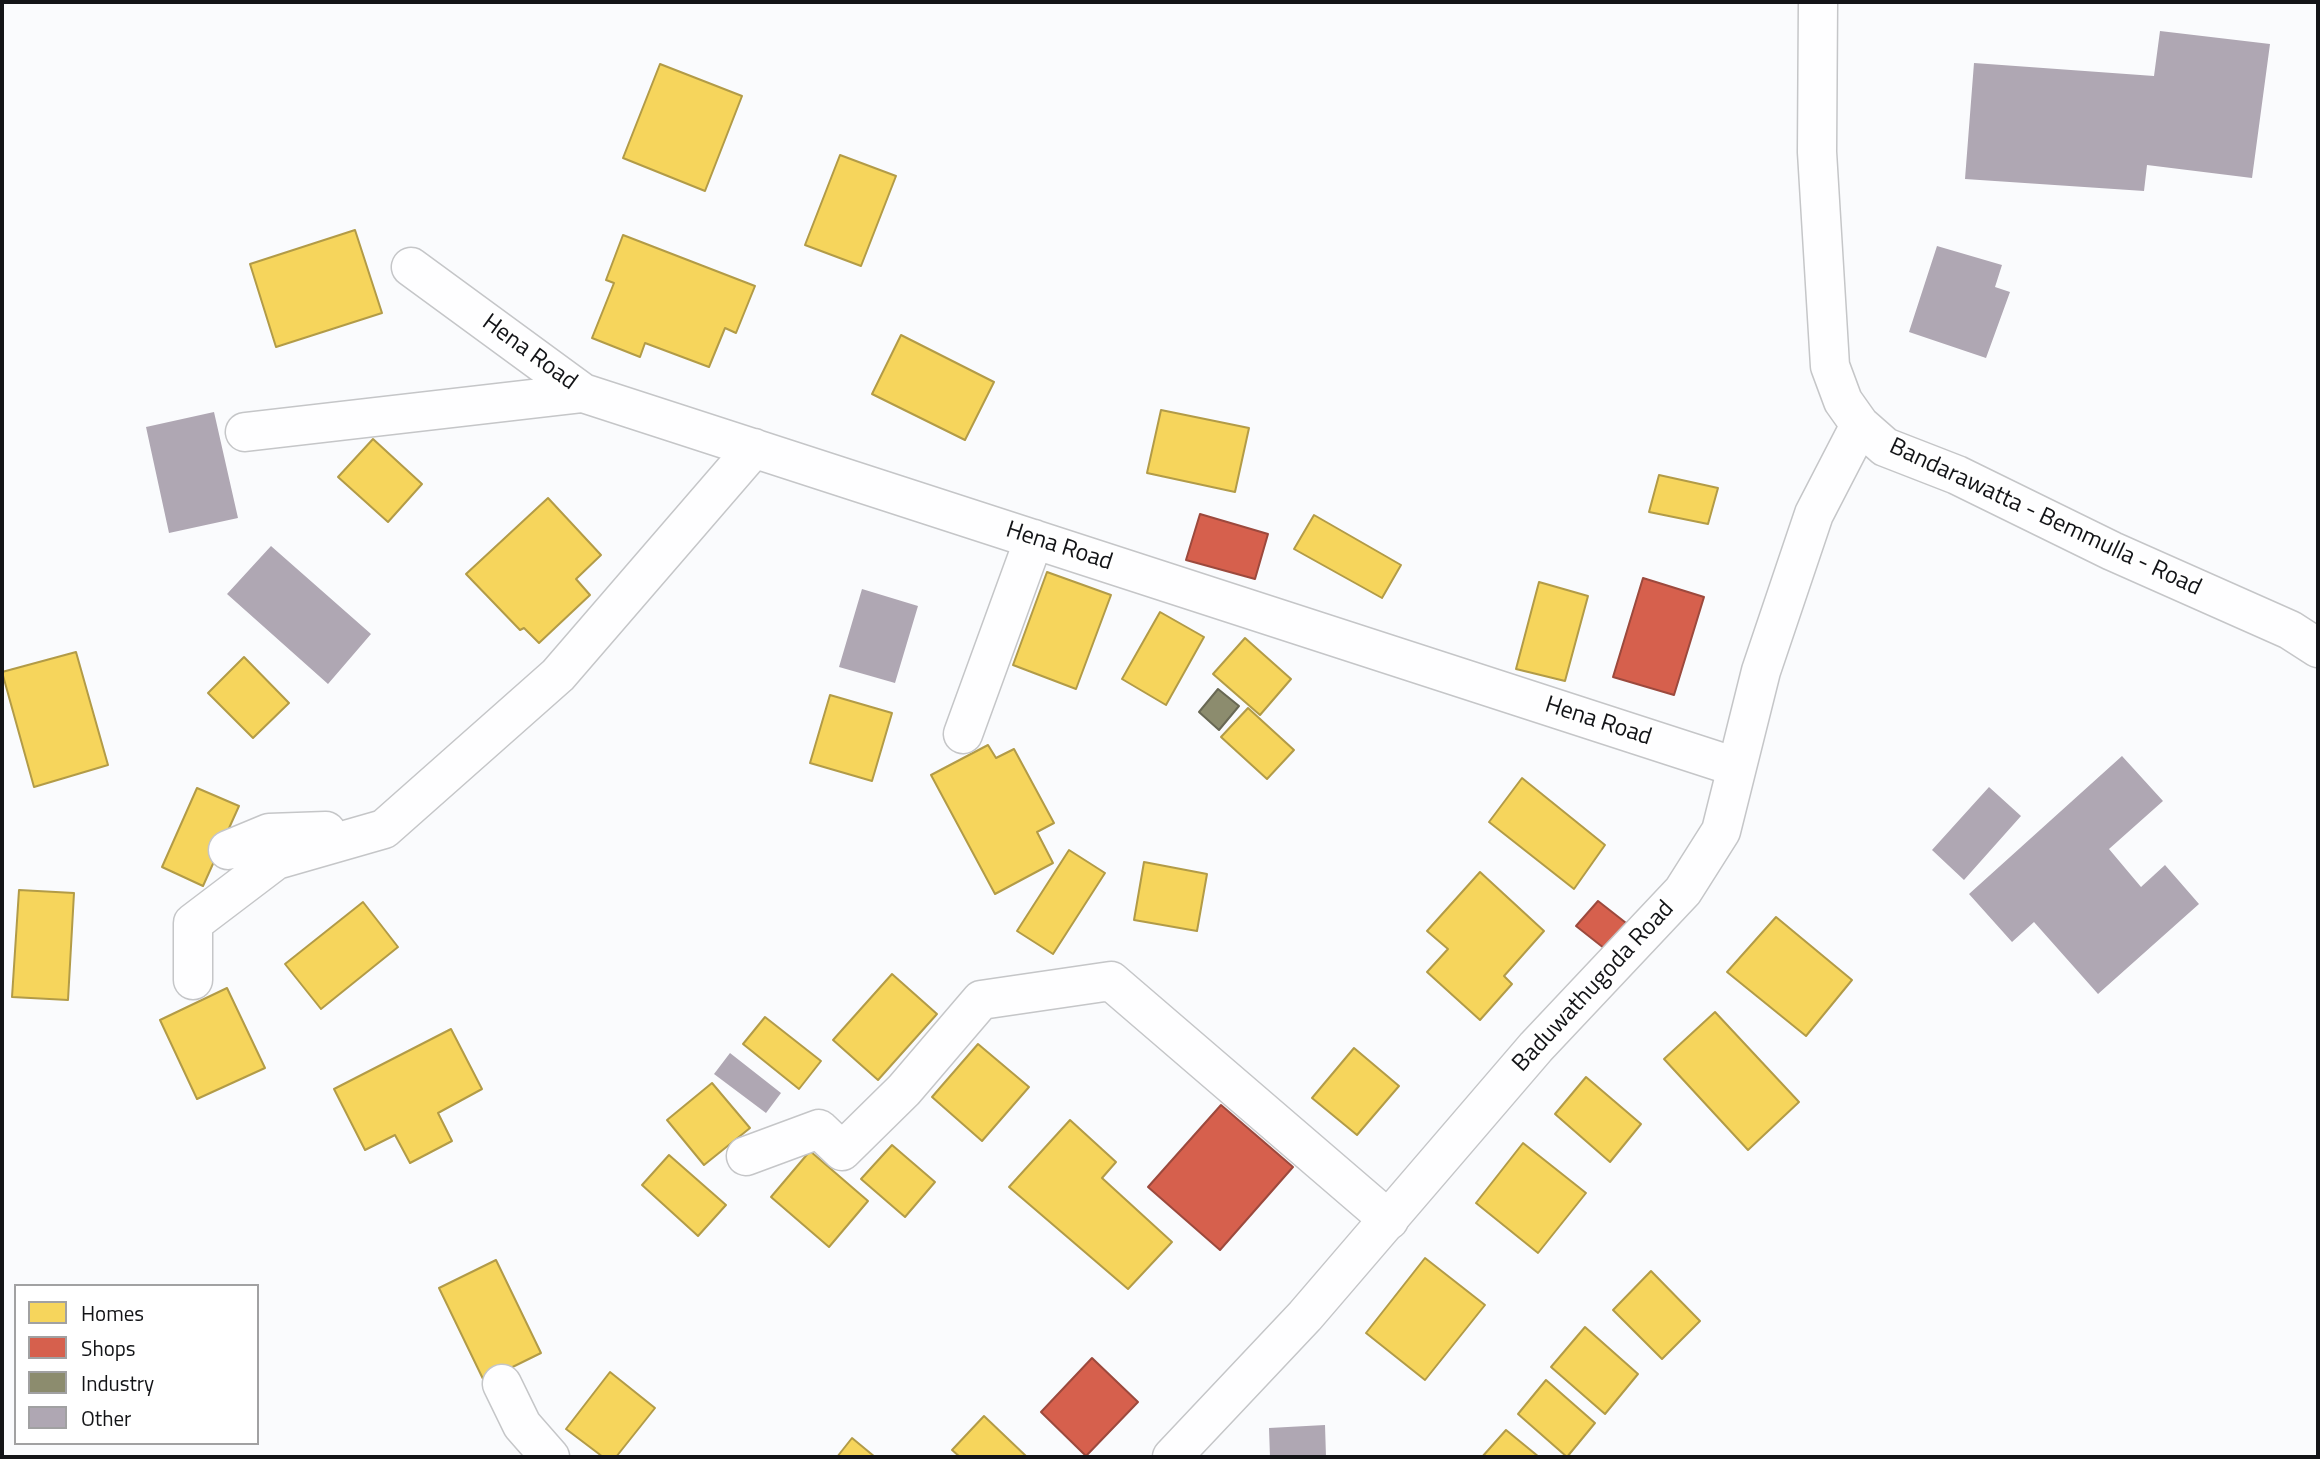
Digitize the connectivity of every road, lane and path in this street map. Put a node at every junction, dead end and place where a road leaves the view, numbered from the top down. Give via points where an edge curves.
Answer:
1 (1818, 2) edge
2 (411, 267) dead end
3 (583, 393) junction
4 (1860, 425) junction
5 (245, 432) dead end
6 (754, 448) junction
7 (1034, 539) junction
8 (2318, 648) edge
9 (963, 734) dead end
10 (1736, 767) junction
11 (384, 829) junction
12 (228, 850) dead end
13 (193, 980) dead end
14 (746, 1156) dead end
15 (1388, 1220) junction
16 (502, 1384) dead end
17 (550, 1457) edge
18 (1172, 1457) edge

1 - 4 street, Bandarawatta - Bemmulla - Road via 1817,152 1830,366 1843,401
2 - 3 street, Hena Road
3 - 5 street
3 - 6 street, Hena Road
4 - 8 street, Bandarawatta - Bemmulla - Road via 1885,447 1957,475
4 - 10 street, Baduwathugoda Road via 1814,514 1761,671
6 - 7 street, Hena Road
6 - 11 street via 558,675
7 - 9 street
7 - 10 street, Hena Road
10 - 15 street, Baduwathugoda Road via 1721,831 1683,891 1536,1047
11 - 12 street via 269,833
11 - 13 street via 276,860 193,923
14 - 15 street via 819,1129 842,1151 904,1090 981,1000 1111,981
15 - 18 street, Baduwathugoda Road
16 - 17 street via 522,1425

